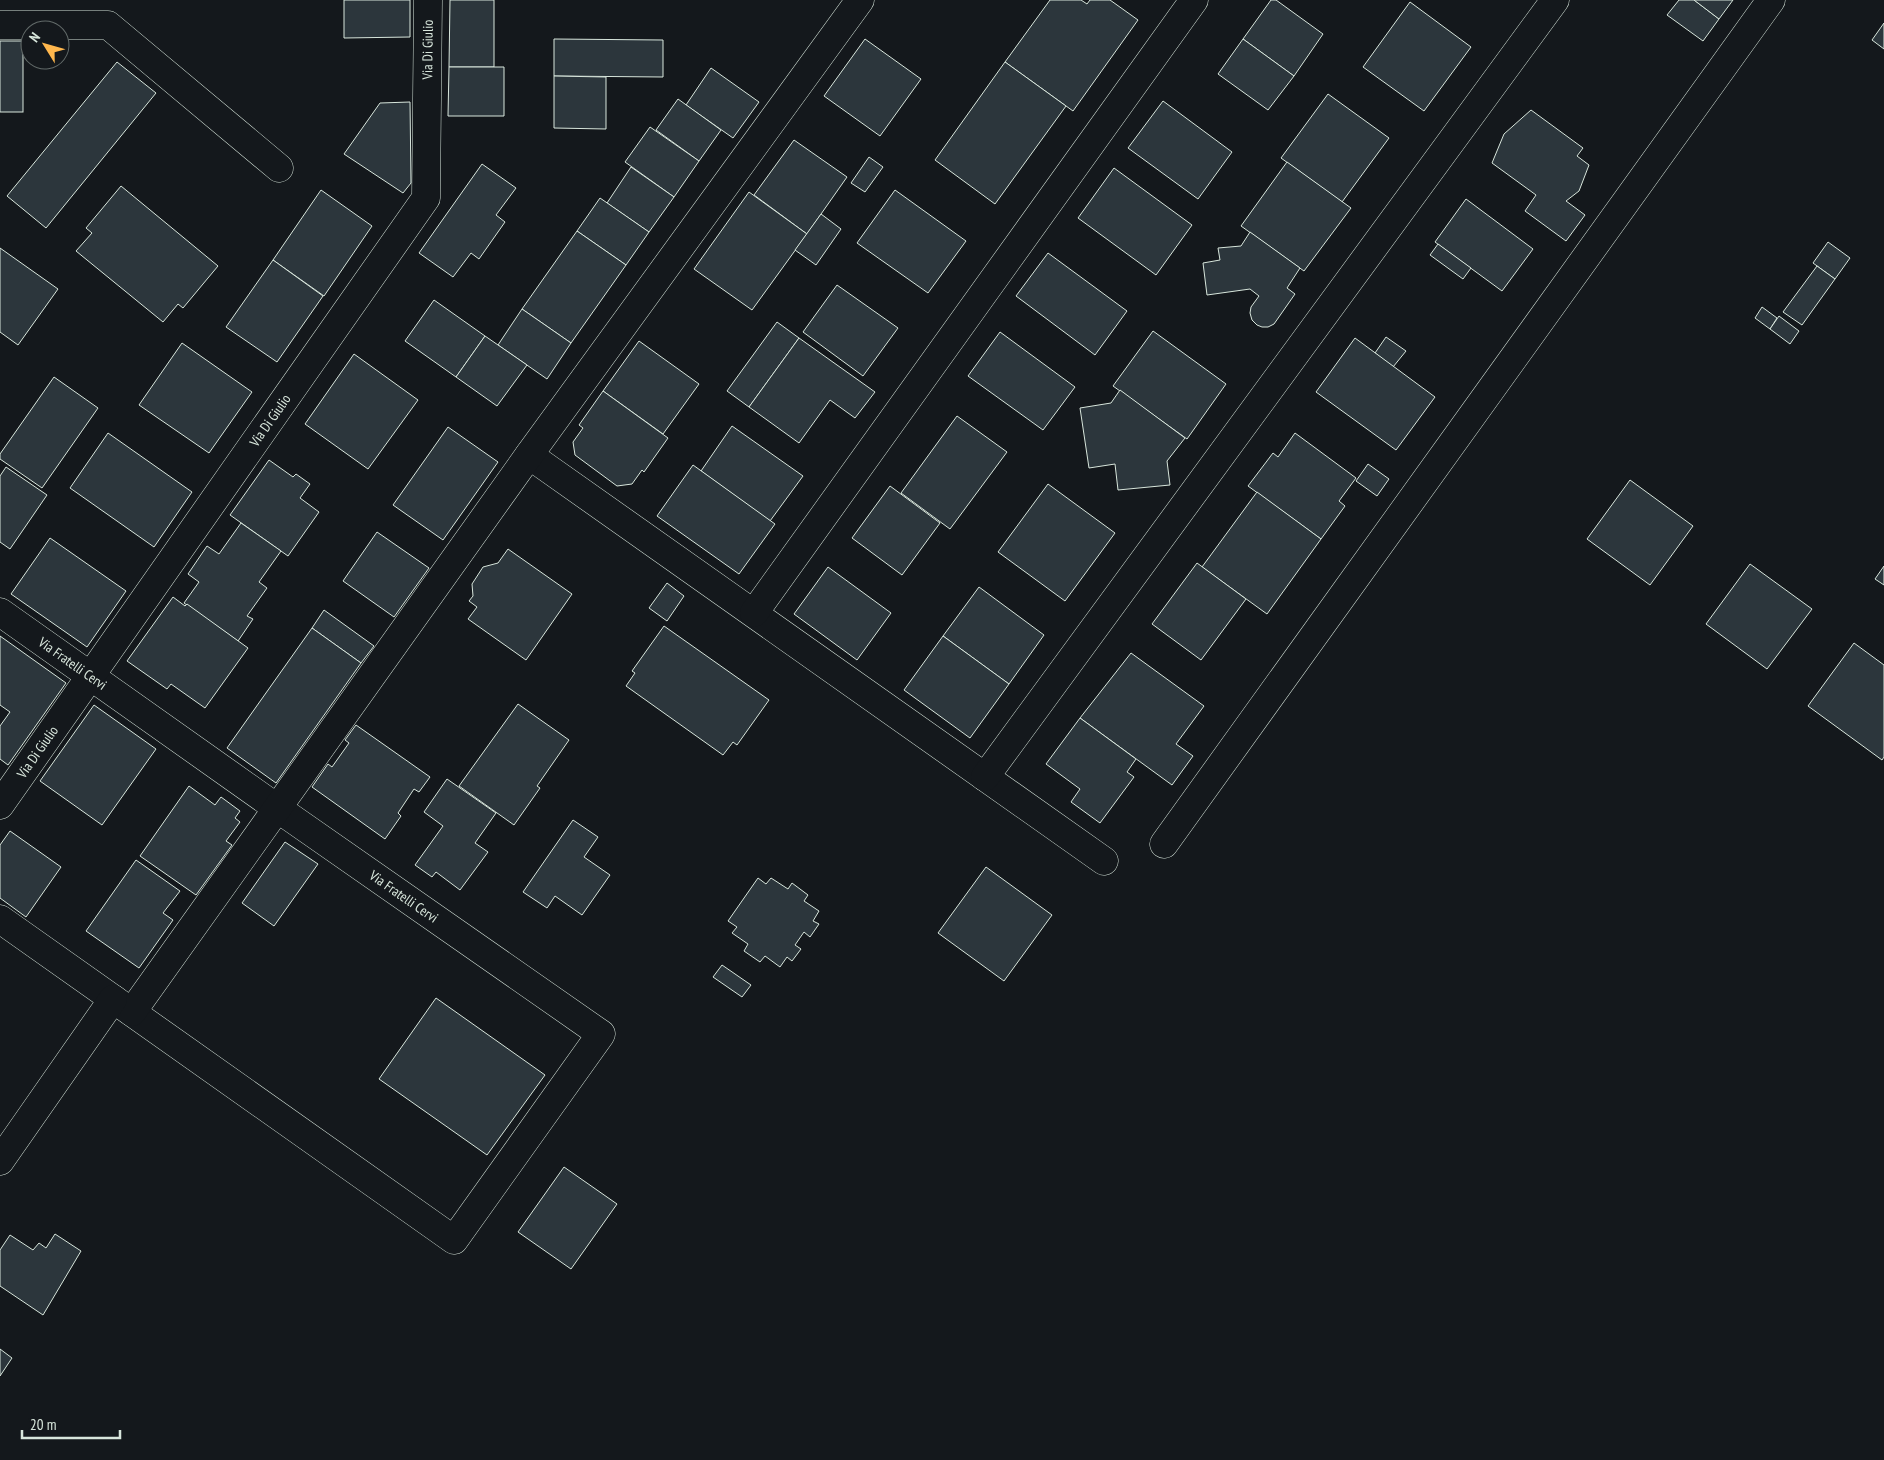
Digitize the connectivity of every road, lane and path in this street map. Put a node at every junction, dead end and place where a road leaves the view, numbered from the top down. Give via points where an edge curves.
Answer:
1 (428, 0) edge
2 (860, 0) edge
3 (1194, 0) edge
4 (1555, 0) edge
5 (1771, 0) edge
6 (0, 25) edge
7 (279, 168) dead end
8 (529, 456) junction
9 (0, 612) edge
10 (754, 613) junction
11 (91, 676) junction
12 (985, 777) junction
13 (0, 805) edge
14 (277, 808) junction
15 (1164, 844) dead end
16 (1104, 861) dead end
17 (0, 919) edge
18 (122, 1005) junction
19 (0, 1161) edge

1 - 11 street, Via Di Giulio via 426,198
2 - 8 street
3 - 10 street
4 - 12 street
5 - 15 street
6 - 7 street via 108,25
8 - 10 street
8 - 14 street
9 - 11 street, Via Fratelli Cervi
10 - 12 street
11 - 13 street, Via Di Giulio
11 - 14 street, Via Fratelli Cervi
12 - 16 street
14 - 18 street
14 - 18 street, Via Fratelli Cervi via 602,1034 454,1240
17 - 18 street
18 - 19 street

